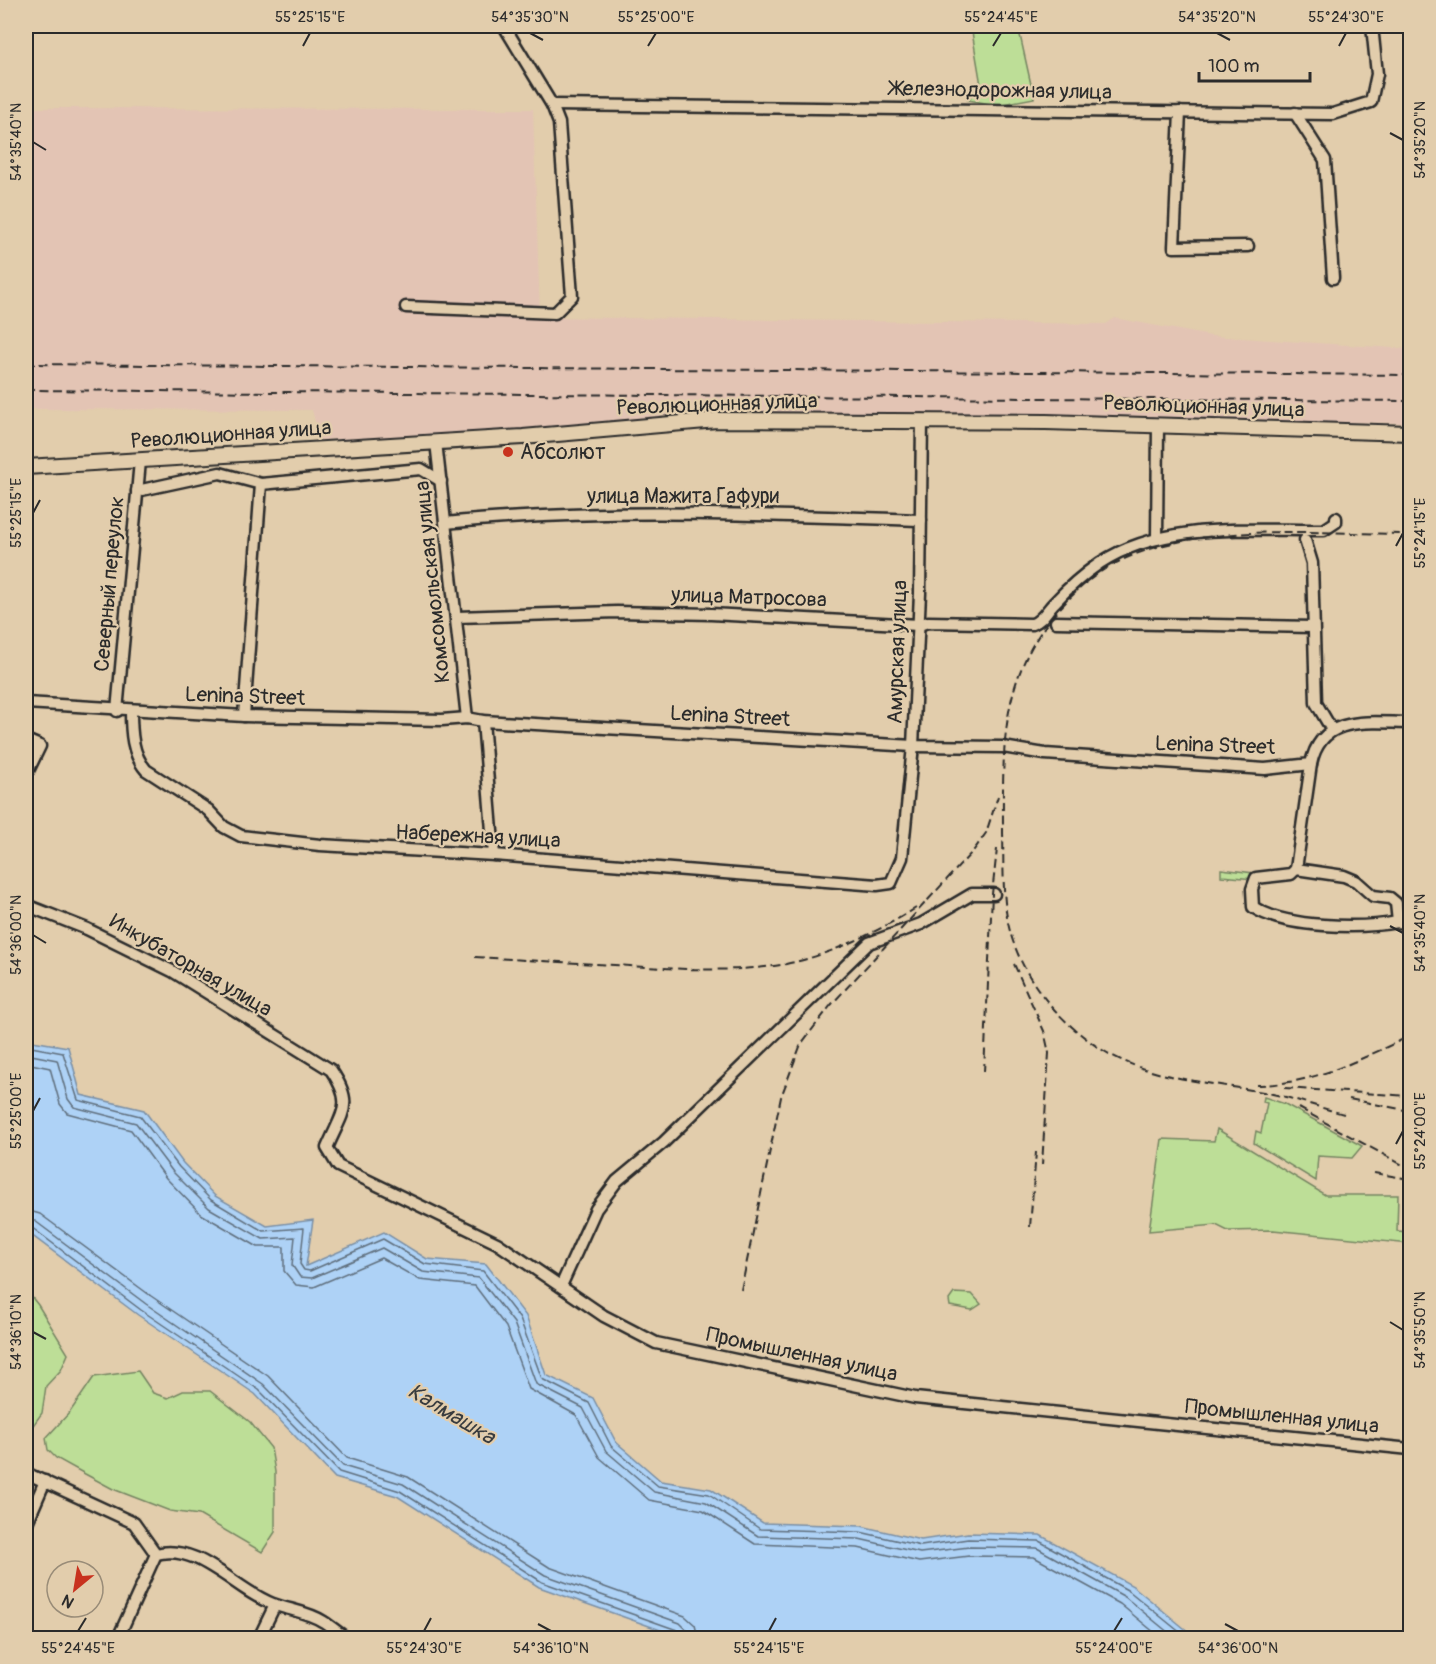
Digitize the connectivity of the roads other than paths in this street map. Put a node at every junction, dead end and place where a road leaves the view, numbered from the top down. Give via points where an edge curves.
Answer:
1 (504, 26) edge
2 (1372, 26) edge
3 (552, 105) junction
4 (1180, 112) junction
5 (1295, 113) junction
6 (1248, 246) dead end
7 (1333, 278) dead end
8 (406, 307) dead end
9 (922, 420) junction
10 (1158, 425) junction
11 (1410, 433) edge
12 (436, 442) junction
13 (140, 461) junction
14 (26, 467) edge
15 (441, 481) junction
16 (261, 484) junction
17 (137, 491) junction
18 (1336, 519) dead end
19 (921, 520) junction
20 (446, 523) junction
21 (1157, 539) junction
22 (1305, 540) dead end
23 (457, 617) junction
24 (1056, 622) dead end
25 (919, 625) junction
26 (1313, 627) junction
27 (26, 704) edge
28 (117, 711) junction
29 (131, 711) junction
30 (244, 716) junction
31 (467, 718) junction
32 (483, 721) junction
33 (1410, 723) edge
34 (1332, 730) junction
35 (26, 740) edge
36 (913, 746) junction
37 (1311, 764) junction
38 (26, 775) edge
39 (494, 855) junction
40 (1296, 870) junction
41 (891, 883) joint
42 (994, 894) dead end
43 (26, 905) edge
44 (1398, 922) junction
45 (1410, 924) edge
46 (331, 1070) joint
47 (561, 1286) junction
48 (1410, 1449) edge
49 (26, 1473) edge
50 (45, 1481) junction
51 (26, 1525) edge
52 (156, 1554) junction
53 (274, 1605) junction
54 (118, 1638) edge
55 (259, 1638) edge
56 (347, 1638) edge

1 - 3 street
2 - 5 street, Железнодорожная улица via 1377,74 1371,102 1333,114
3 - 4 street, Железнодорожная улица
3 - 8 street via 561,134 572,296 555,313
4 - 5 street, Железнодорожная улица
4 - 6 street via 1173,247
5 - 7 street via 1325,160
9 - 10 main road, Революционная улица
9 - 12 main road, Революционная улица via 717,420
9 - 19 street, Амурская улица
10 - 11 main road, Революционная улица
10 - 21 street
12 - 13 main road, Революционная улица
12 - 15 street, Комсомольская улица
13 - 14 main road, Революционная улица
13 - 17 street, Северный переулок
15 - 16 street via 421,470
15 - 20 street, Комсомольская улица
16 - 17 street via 220,473
16 - 30 street
17 - 28 street, Северный переулок
18 - 21 street via 1324,530 1205,532
19 - 20 street, улица Мажита Гафури via 768,515 514,516
19 - 25 street, Амурская улица
20 - 23 street, Комсомольская улица
21 - 25 street, улица Матросова via 1100,563 1038,622
22 - 26 street via 1312,563
23 - 25 street, улица Матросова via 629,613
23 - 31 street, Комсомольская улица
24 - 26 street
25 - 36 street, Амурская улица
26 - 34 street via 1316,703
27 - 28 street, Lenina Street
28 - 29 street, Lenina Street
29 - 30 street, Lenina Street
29 - 39 street, Набережная улица via 133,743 138,761 146,771 241,836 409,852
30 - 31 street, Lenina Street
31 - 32 street, Lenina Street
32 - 36 street, Lenina Street
32 - 39 street
33 - 34 street via 1369,722
34 - 37 street via 1317,746
35 - 38 street via 40,746
36 - 37 street, Lenina Street via 1003,747 1045,754 1265,769
36 - 41 street, Амурская улица via 902,858
37 - 40 street
39 - 41 street, Набережная улица
40 - 44 street via 1344,876 1373,896 1390,898 1396,903
40 - 44 street via 1256,878 1253,907 1275,918 1318,924
42 - 47 street via 972,894 921,924 869,943 674,1133 612,1186 596,1209
43 - 46 street, Инкубаторная улица via 87,929 172,971
44 - 45 street
46 - 47 street, Промышленная улица via 344,1089 346,1103 327,1148 338,1166 497,1243
47 - 48 street, Промышленная улица via 604,1316 656,1343 915,1398
49 - 50 street
50 - 51 street
50 - 52 street via 134,1523
52 - 53 street via 164,1551 192,1557
52 - 54 street
53 - 55 street
53 - 56 street via 323,1621

